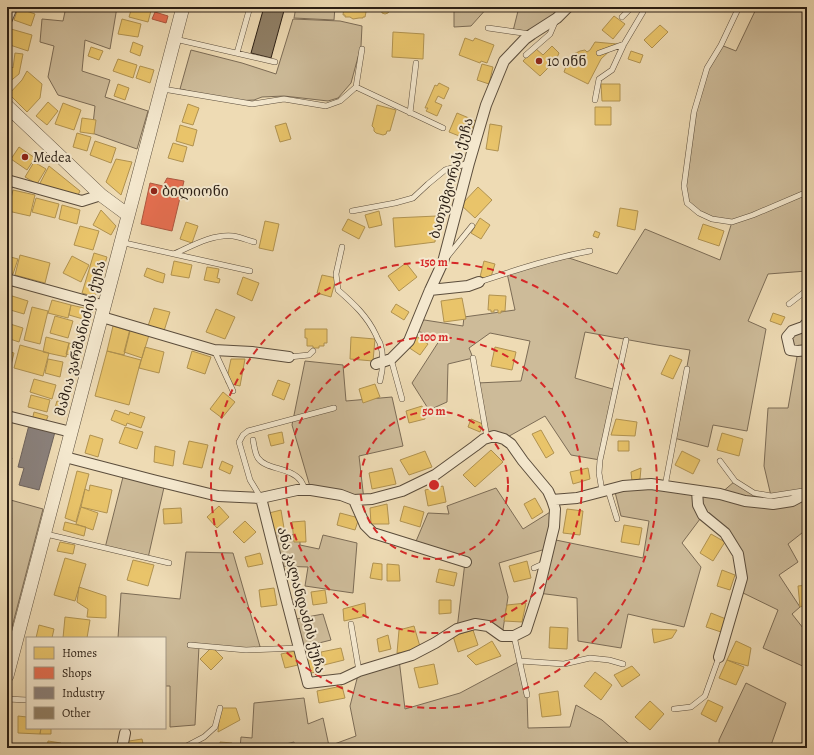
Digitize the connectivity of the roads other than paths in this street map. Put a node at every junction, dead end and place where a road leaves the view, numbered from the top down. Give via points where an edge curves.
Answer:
1 (12, 7) edge
2 (183, 7) edge
3 (250, 7) edge
4 (568, 7) edge
5 (632, 7) edge
6 (644, 7) edge
7 (739, 7) edge
8 (622, 17) dead end
9 (557, 18) junction
10 (7, 19) edge
11 (488, 28) dead end
12 (532, 34) junction
13 (174, 39) junction
14 (624, 44) junction
15 (362, 49) dead end
16 (237, 53) junction
17 (599, 53) dead end
18 (526, 55) dead end
19 (275, 62) dead end
20 (416, 63) dead end
21 (356, 87) junction
22 (162, 88) junction
23 (595, 100) dead end
24 (7, 106) edge
25 (410, 113) junction
26 (443, 128) dead end
27 (469, 163) junction
28 (7, 180) edge
29 (807, 192) edge
30 (101, 195) junction
31 (352, 211) dead end
32 (128, 215) junction
33 (472, 226) dead end
34 (122, 242) junction
35 (254, 242) dead end
36 (342, 247) dead end
37 (590, 251) dead end
38 (174, 254) junction
39 (443, 262) junction
40 (250, 271) dead end
41 (7, 279) edge
42 (479, 282) joint
43 (430, 290) junction
44 (807, 290) edge
45 (789, 304) dead end
46 (103, 311) junction
47 (807, 324) edge
48 (626, 340) dead end
49 (214, 350) junction
50 (807, 350) edge
51 (313, 351) dead end
52 (289, 358) joint
53 (472, 358) dead end
54 (383, 362) junction
55 (687, 370) dead end
56 (380, 381) dead end
57 (233, 391) dead end
58 (402, 400) dead end
59 (334, 408) dead end
60 (7, 416) edge
61 (71, 432) junction
62 (487, 438) junction
63 (252, 440) dead end
64 (65, 457) junction
65 (720, 462) dead end
66 (665, 486) junction
67 (305, 490) junction
68 (605, 491) junction
69 (697, 491) junction
70 (807, 492) edge
71 (261, 498) junction
72 (354, 500) junction
73 (552, 500) junction
74 (617, 519) dead end
75 (44, 534) junction
76 (466, 562) dead end
77 (169, 563) dead end
78 (545, 563) junction
79 (534, 568) dead end
80 (351, 624) dead end
81 (514, 636) junction
82 (190, 644) dead end
83 (299, 648) junction
84 (719, 657) joint
85 (520, 661) junction
86 (623, 664) dead end
87 (359, 671) junction
88 (7, 676) edge
89 (527, 695) dead end
90 (7, 699) edge
91 (26, 700) edge
92 (220, 708) dead end
93 (674, 709) dead end
94 (125, 733) dead end
95 (122, 748) edge
96 (183, 748) edge

1 - 10 street
2 - 13 street, მამია ვარშანიძის ქუჩა
3 - 16 lane
4 - 9 street, ბათუმგორას ქუჩა
5 - 8 lane
6 - 14 lane
7 - 29 lane via 707,68 694,112 684,186 688,203 699,213 712,219 732,222
9 - 12 street, ბათუმგორას ქუჩა
9 - 18 lane via 550,34
11 - 12 lane
12 - 27 street, ბათუმგორას ქუჩა via 504,61 486,105
13 - 16 lane
13 - 22 street, მამია ვარშანიძის ქუჩა
14 - 17 lane
14 - 23 lane via 612,70 599,79
15 - 21 lane
16 - 19 lane
20 - 25 lane
21 - 22 lane via 340,101 326,106 284,99 252,104
21 - 25 lane
22 - 32 street, მამია ვარშანიძის ქუჩა
24 - 30 street
25 - 26 lane
27 - 31 lane via 445,170 413,198 395,204
27 - 39 street, ბათუმგორას ქუჩა
28 - 30 street via 82,201
30 - 32 street
32 - 34 street, მამია ვარშანიძის ქუჩა
33 - 39 lane
34 - 38 lane
34 - 46 street, მამია ვარშანიძის ქუჩა
35 - 38 lane via 232,236 217,237
36 - 54 lane via 336,274 338,290 356,305 371,325 380,343
37 - 42 lane via 563,256
38 - 40 lane
39 - 43 street, ბათუმგორას ქუჩა
41 - 46 street
42 - 43 street via 468,286
43 - 54 street, ბათუმგორას ქუჩა via 410,341
44 - 45 lane
46 - 49 street
46 - 61 street, მამია ვარშანიძის ქუჩა
47 - 50 street via 792,331 787,337 790,350
48 - 68 lane via 600,460 599,473
49 - 52 street via 252,352
49 - 57 lane
51 - 52 lane via 309,355
53 - 62 lane
54 - 56 lane
54 - 58 lane
55 - 66 lane
59 - 71 lane via 248,431 243,435 239,442 250,480
60 - 61 street
61 - 64 street, მამია ვარშანიძის ქუჩა
62 - 72 street via 435,475 402,491 372,499
62 - 73 street via 494,436 511,444 548,491
63 - 67 lane via 258,458 265,464 293,474 301,480
64 - 71 street via 218,496
64 - 75 street, მამია ვარშანიძის ქუჩა
65 - 70 lane via 735,481 754,493 771,496
66 - 68 street via 623,486
66 - 69 street
67 - 71 street
67 - 72 street via 340,495
68 - 73 street via 577,498
68 - 74 lane
69 - 70 street via 773,504 792,501
69 - 84 street via 698,505 703,515 725,533 738,554 742,578
71 - 83 street, ანა კალანდაძის ქუჩა
72 - 76 street via 364,525 373,533
73 - 78 street via 555,509 554,527
75 - 77 lane
75 - 88 street, მამია ვარშანიძის ქუჩა
78 - 79 lane
78 - 81 street via 526,630
80 - 87 lane
81 - 85 lane
81 - 87 street, ანა კალანდაძის ქუჩა via 502,636 488,626 475,624 457,628 412,655
82 - 83 lane via 246,650
83 - 87 street, ანა კალანდაძის ქუჩა via 308,683 342,679
84 - 93 lane via 705,696 691,707
85 - 86 lane via 564,664 590,658
85 - 89 lane
90 - 91 lane
92 - 96 lane via 215,727 204,737
94 - 95 street

